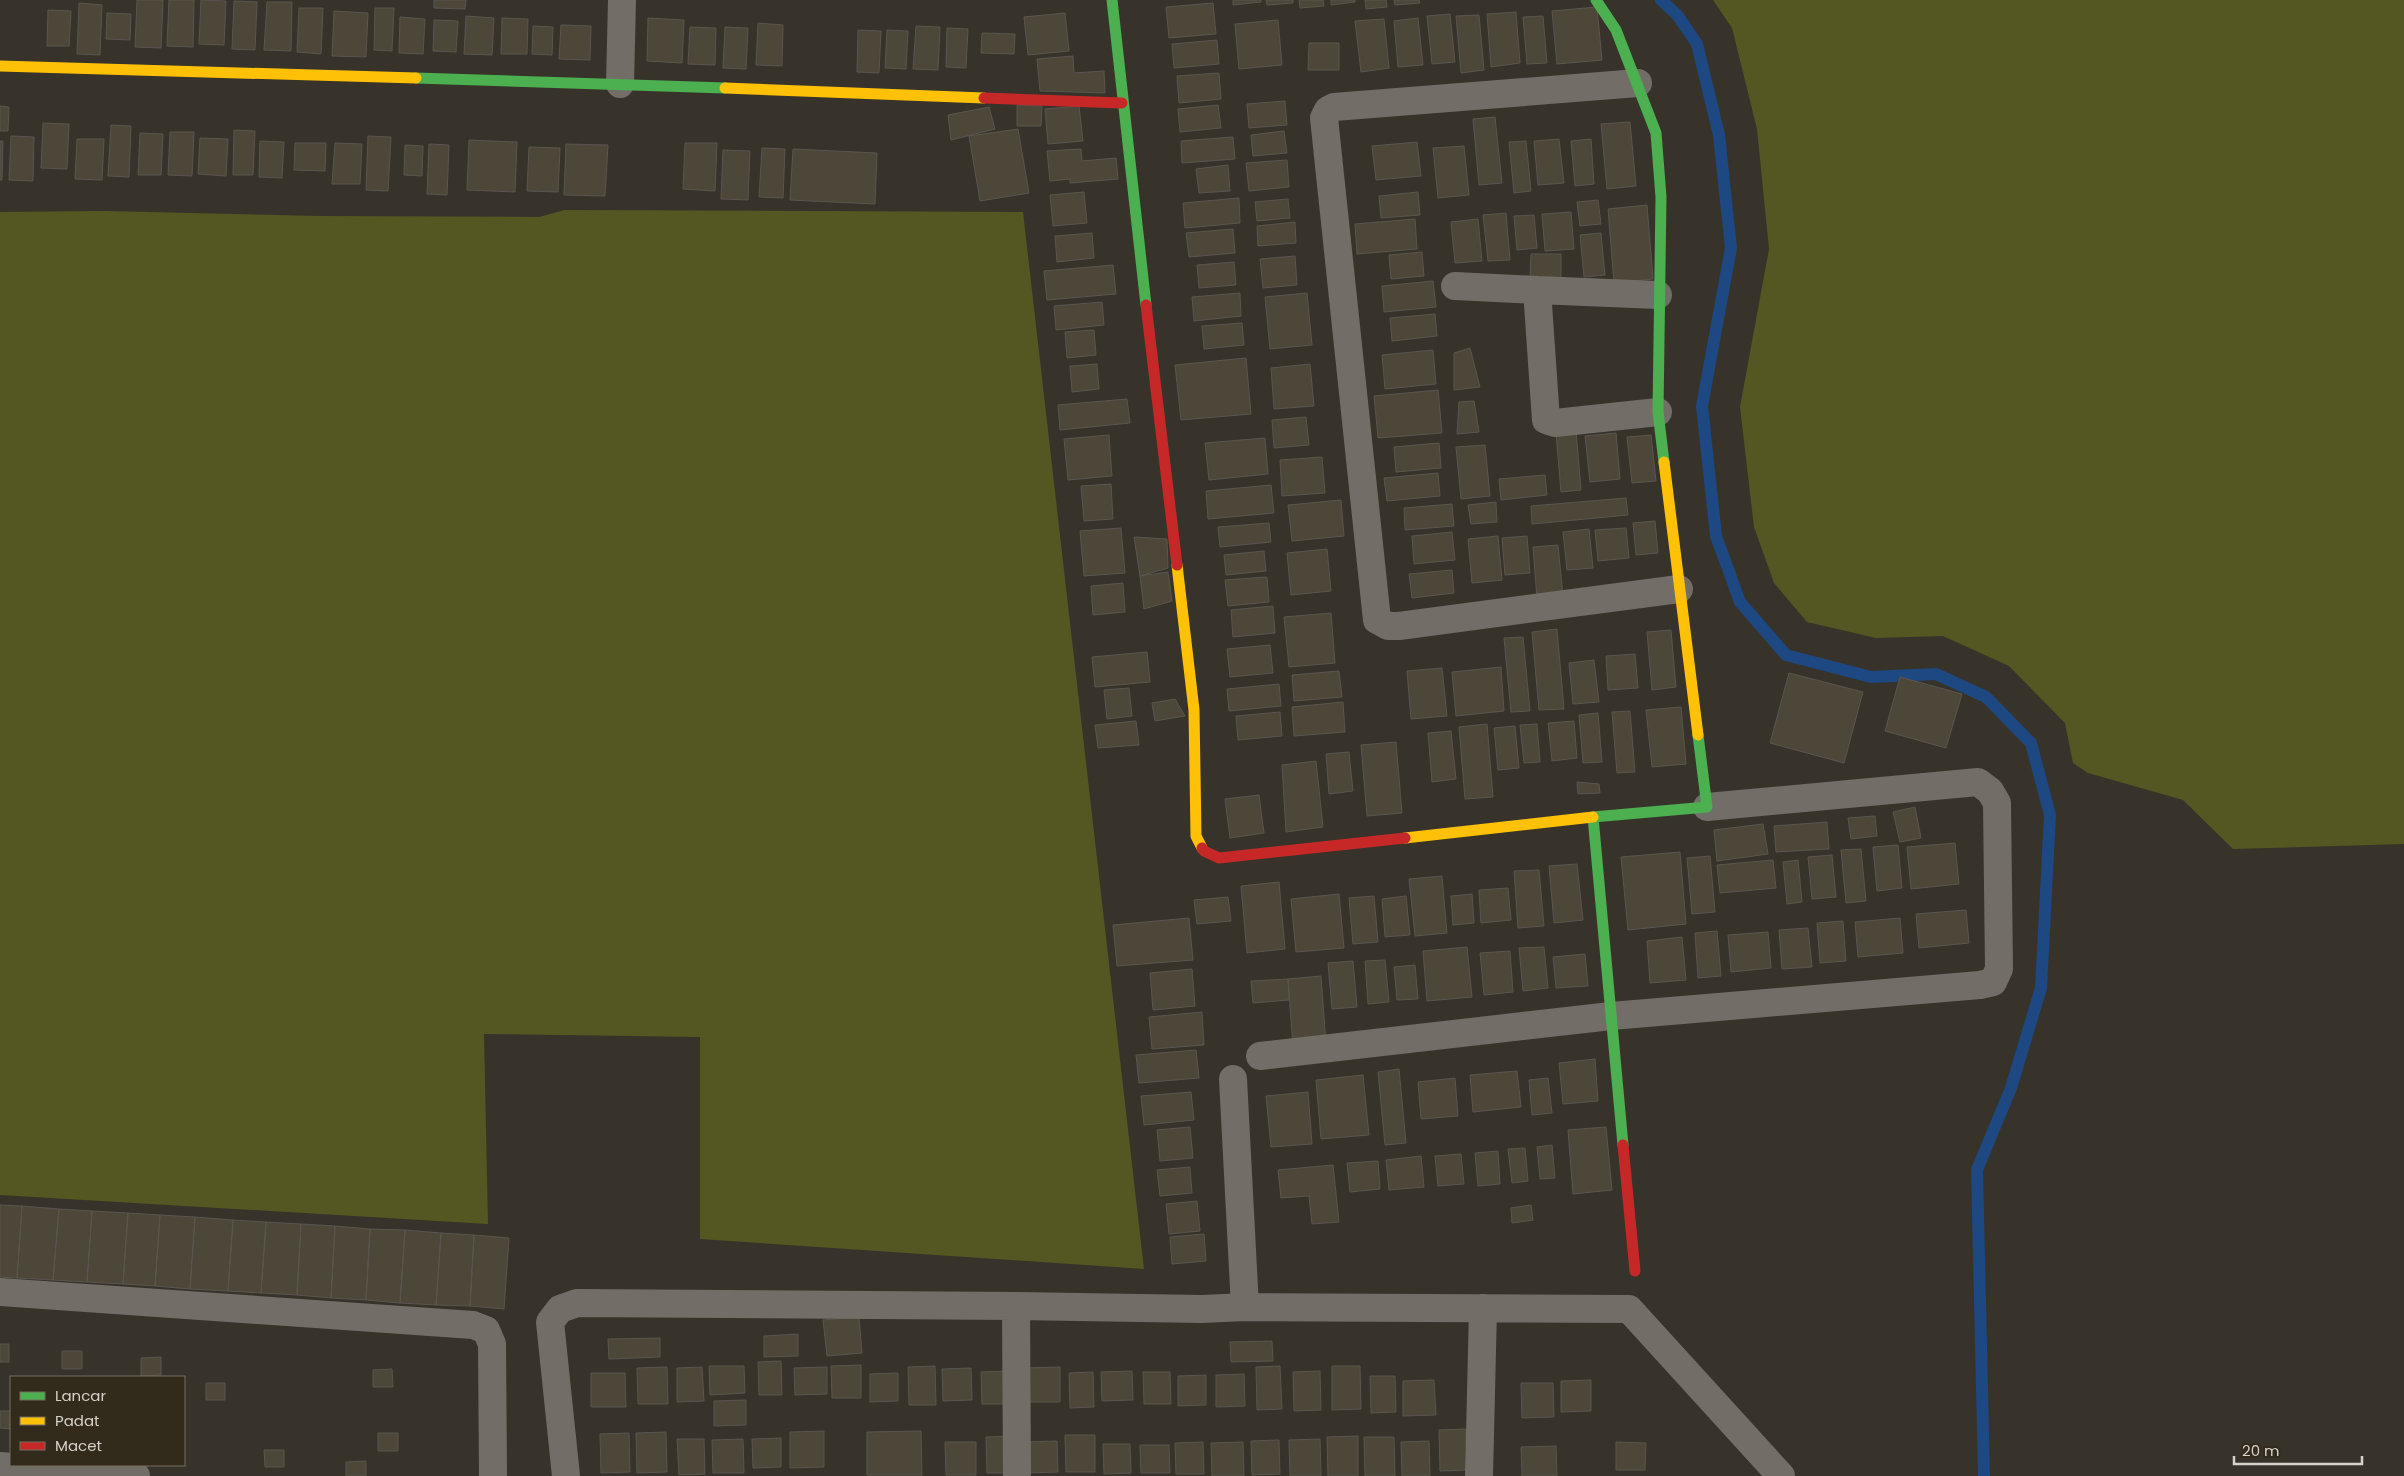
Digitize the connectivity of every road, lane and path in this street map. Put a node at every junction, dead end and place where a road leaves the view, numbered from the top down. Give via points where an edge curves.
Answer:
1 (622, 0) edge
2 (1112, 0) edge
3 (1596, 0) edge
4 (0, 66) edge
5 (1638, 83) junction
6 (620, 84) junction
7 (1122, 103) junction
8 (1455, 286) dead end
9 (1537, 290) junction
10 (1658, 295) junction
11 (1658, 412) junction
12 (1679, 589) junction
13 (1706, 807) junction
14 (1593, 817) junction
15 (1611, 1016) junction
16 (1260, 1056) dead end
17 (1233, 1079) dead end
18 (1635, 1271) dead end
19 (0, 1292) edge
20 (1016, 1306) junction
21 (1245, 1307) junction
22 (1483, 1308) junction
23 (0, 1466) edge
24 (136, 1476) edge
25 (493, 1476) edge
26 (566, 1476) edge
27 (1017, 1476) edge
28 (1479, 1476) edge
29 (1780, 1476) edge

1 - 6 street
2 - 7 street
3 - 5 street via 1616,30
4 - 6 street
5 - 10 street via 1656,133 1661,197
5 - 12 street via 1334,107 1324,118 1377,620 1388,626 1399,626
6 - 7 street
7 - 14 street via 1194,710 1196,836 1204,851 1218,858
8 - 9 street
9 - 10 street
9 - 11 street via 1546,420 1555,423
10 - 11 street
11 - 12 street
12 - 13 street
13 - 14 street
13 - 15 street via 1978,782 1990,791 1997,803 1999,969 1993,982 1980,985
14 - 15 street
15 - 16 street
15 - 18 street
17 - 21 street
19 - 25 street via 473,1325 486,1330 492,1344
20 - 21 street
20 - 26 street via 578,1303 560,1309 550,1322
20 - 27 street
21 - 22 street
22 - 28 street
22 - 29 street via 1629,1309
23 - 24 street

